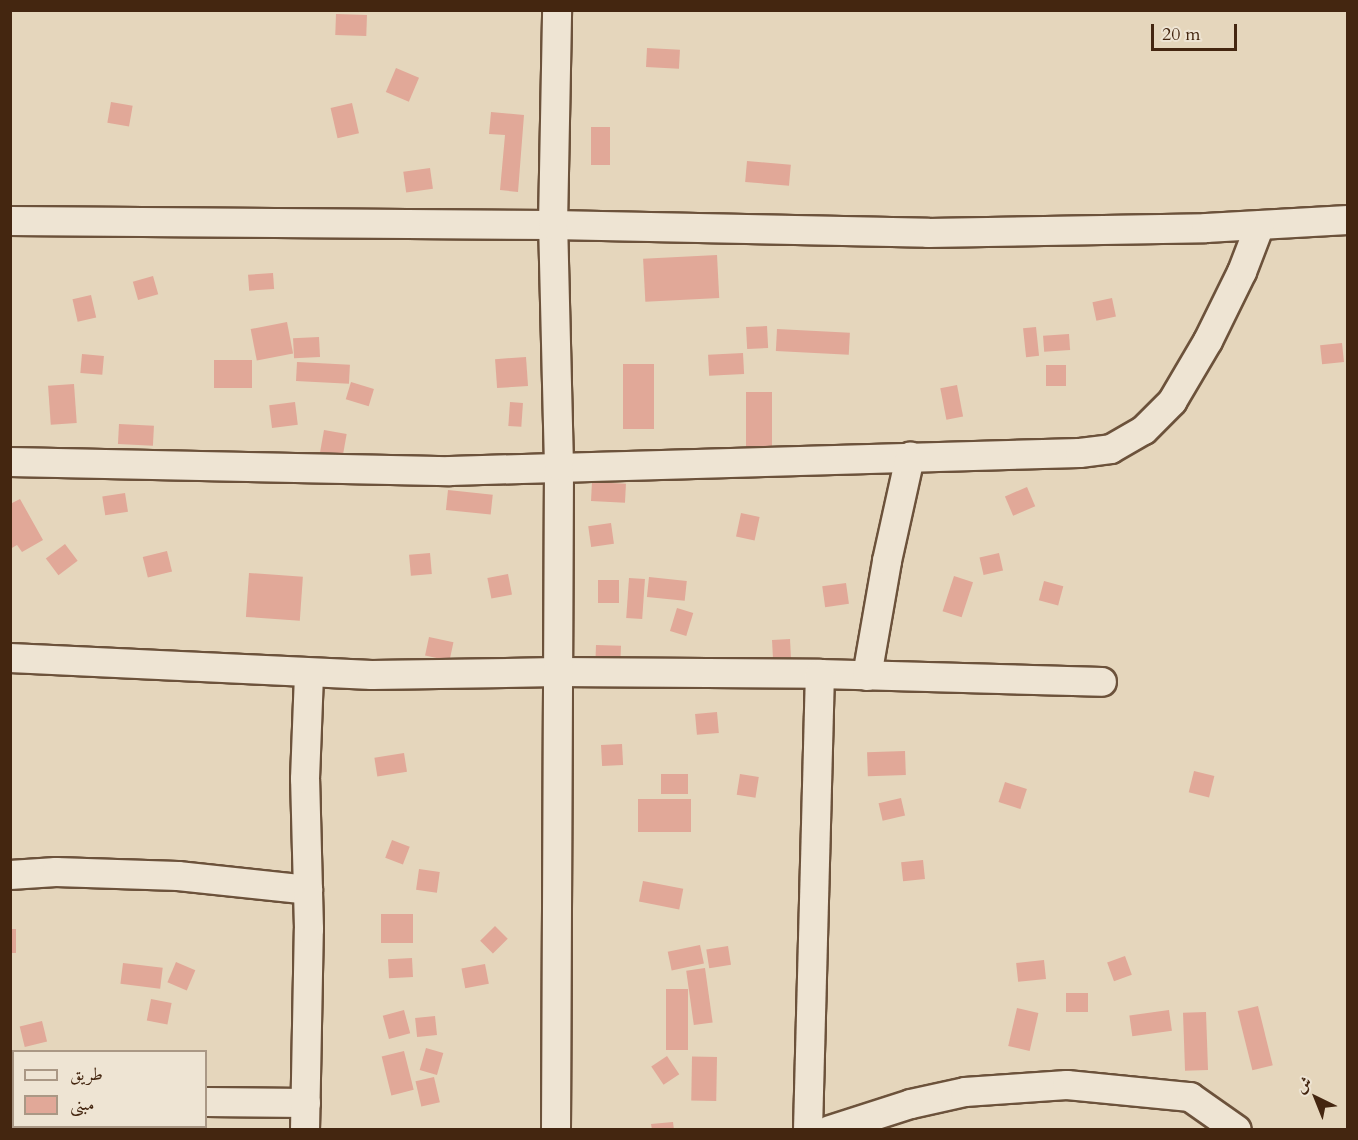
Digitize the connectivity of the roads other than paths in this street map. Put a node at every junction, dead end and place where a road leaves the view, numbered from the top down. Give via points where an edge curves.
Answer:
1 (556, 11) edge
2 (1347, 220) edge
3 (10, 221) edge
4 (553, 225) junction
5 (1260, 225) junction
6 (910, 457) junction
7 (10, 462) edge
8 (559, 466) junction
9 (10, 658) edge
10 (557, 672) junction
11 (309, 673) junction
12 (820, 674) junction
13 (867, 676) junction
14 (1102, 682) dead end
15 (10, 875) edge
16 (308, 890) junction
17 (207, 1102) edge
18 (305, 1116) edge
19 (556, 1130) edge
20 (808, 1130) edge
21 (830, 1130) edge
22 (1237, 1130) edge

1 - 4 street
2 - 5 street
3 - 4 street
4 - 5 street via 928,233
4 - 8 street
5 - 6 street via 1208,341 1172,402 1144,430 1111,449 1080,453
6 - 8 street
6 - 13 street
7 - 8 street via 450,471
8 - 10 street
9 - 11 street
10 - 11 street via 441,676
10 - 12 street
10 - 19 street
11 - 16 street via 305,779
12 - 13 street
12 - 20 street
13 - 14 street
15 - 16 street via 56,872 178,876
16 - 18 street
17 - 18 street
21 - 22 street via 911,1104 965,1092 1067,1084 1190,1097

